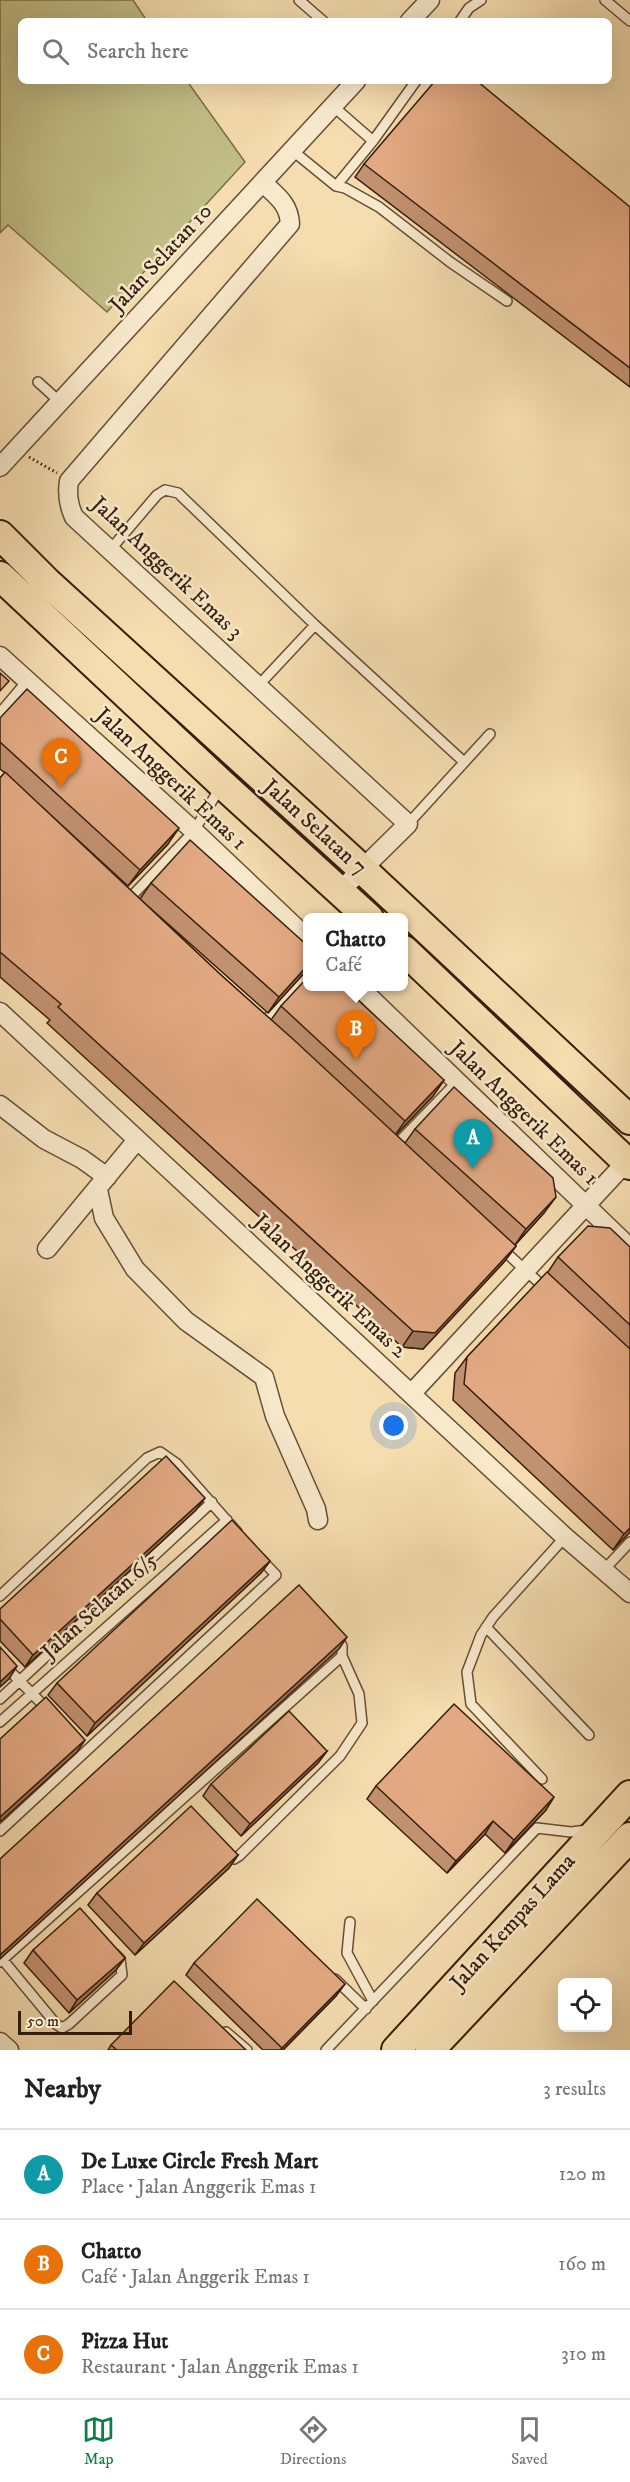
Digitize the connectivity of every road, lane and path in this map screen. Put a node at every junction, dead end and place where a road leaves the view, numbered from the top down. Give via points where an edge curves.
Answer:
1 (299, 0) edge
2 (430, 0) edge
3 (481, 0) edge
4 (604, 0) edge
5 (320, 18) edge
6 (413, 18) edge
7 (462, 18) edge
8 (630, 21) edge
9 (353, 84) edge
10 (415, 84) edge
11 (333, 107) junction
12 (373, 141) junction
13 (293, 151) junction
14 (263, 183) junction
15 (336, 186) junction
16 (507, 301) dead end
17 (38, 382) dead end
18 (60, 402) junction
19 (17, 449) junction
20 (0, 468) edge
21 (69, 481) junction
22 (0, 535) edge
23 (110, 550) junction
24 (0, 576) edge
25 (315, 625) junction
26 (0, 656) edge
27 (28, 680) junction
28 (258, 686) junction
29 (0, 713) edge
30 (490, 734) dead end
31 (464, 762) junction
32 (222, 784) junction
33 (408, 824) junction
34 (194, 831) junction
35 (362, 869) junction
36 (341, 890) junction
37 (119, 892) edge
38 (128, 900) junction
39 (136, 908) edge
40 (364, 913) edge
41 (303, 934) edge
42 (408, 954) edge
43 (303, 981) edge
44 (362, 991) edge
45 (0, 1012) edge
46 (253, 1017) edge
47 (261, 1025) junction
48 (269, 1033) edge
49 (459, 1081) junction
50 (0, 1105) edge
51 (630, 1120) edge
52 (137, 1140) junction
53 (385, 1140) edge
54 (394, 1147) junction
55 (402, 1155) edge
56 (628, 1163) edge
57 (102, 1184) junction
58 (585, 1206) junction
59 (493, 1240) edge
60 (630, 1248) edge
61 (47, 1249) dead end
62 (526, 1271) junction
63 (551, 1294) edge
64 (411, 1394) junction
65 (212, 1502) junction
66 (227, 1520) junction
67 (318, 1520) dead end
68 (241, 1536) edge
69 (565, 1537) junction
70 (630, 1542) edge
71 (255, 1552) edge
72 (603, 1571) junction
73 (630, 1593) edge
74 (0, 1596) edge
75 (486, 1627) junction
76 (332, 1630) edge
77 (342, 1656) junction
78 (0, 1661) edge
79 (20, 1682) junction
80 (31, 1694) junction
81 (0, 1699) edge
82 (56, 1718) edge
83 (0, 1722) edge
84 (589, 1735) dead end
85 (80, 1742) edge
86 (88, 1750) junction
87 (542, 1779) dead end
88 (630, 1794) edge
89 (181, 1800) junction
90 (189, 1809) edge
91 (596, 1830) junction
92 (0, 1831) edge
93 (630, 1837) edge
94 (219, 1844) edge
95 (66, 1902) junction
96 (74, 1910) edge
97 (350, 1922) dead end
98 (105, 1943) edge
99 (2, 1961) edge
100 (325, 1970) edge
101 (370, 2005) junction
102 (222, 2028) edge
103 (0, 2042) edge
104 (9, 2050) edge
105 (247, 2050) edge
106 (326, 2050) edge
107 (396, 2050) edge
108 (430, 2050) edge

1 - 5 lane
2 - 6 street
3 - 7 lane
4 - 8 lane
9 - 11 street, Jalan Selatan 10
10 - 12 lane
11 - 12 lane
11 - 13 street, Jalan Selatan 10
12 - 15 lane
13 - 14 street, Jalan Selatan 10
13 - 15 lane
14 - 18 street, Jalan Selatan 10
14 - 21 street, Jalan Anggerik Emas 3 via 284,202 290,224
15 - 16 lane via 379,207
17 - 18 lane
18 - 19 street, Jalan Selatan 10
19 - 20 street, Jalan Selatan 10
19 - 21 path
21 - 23 street, Jalan Anggerik Emas 3 via 69,506 74,517
22 - 35 main road, Jalan Selatan 7 via 96,628
23 - 25 lane via 157,495 165,490 178,493
23 - 28 street, Jalan Anggerik Emas 3
24 - 32 main road, Jalan Selatan 7
25 - 28 lane
25 - 31 lane
26 - 27 street, Jalan Anggerik Emas 1
27 - 29 lane
27 - 34 street, Jalan Anggerik Emas 1
28 - 33 street, Jalan Anggerik Emas 3
30 - 31 lane
31 - 33 lane
32 - 34 lane
32 - 36 main road, Jalan Selatan 7
33 - 35 street
34 - 38 lane
34 - 41 street, Jalan Anggerik Emas 1
35 - 36 street
35 - 51 main road, Jalan Selatan 7
36 - 40 main road, Jalan Selatan 7
37 - 38 lane
38 - 39 lane
42 - 56 main road
43 - 47 lane
44 - 49 street, Jalan Anggerik Emas 1
45 - 52 street, Jalan Anggerik Emas 2
46 - 47 lane
47 - 48 lane
49 - 54 lane
49 - 58 street, Jalan Anggerik Emas 1
50 - 57 street via 44,1139 82,1159
52 - 57 street
52 - 64 street, Jalan Anggerik Emas 2
53 - 54 lane
54 - 55 lane
56 - 58 street
57 - 61 street
57 - 67 street via 104,1218 135,1269 186,1320 264,1377 275,1416
58 - 60 street, Jalan Anggerik Emas 1
58 - 62 street
59 - 62 lane
62 - 63 lane
62 - 64 street
64 - 69 street, Jalan Anggerik Emas 2
65 - 66 lane
65 - 74 lane via 177,1464 160,1452 147,1458
65 - 79 lane
66 - 68 lane
66 - 80 lane, Jalan Selatan 6/5
69 - 72 street, Jalan Anggerik Emas 2
69 - 75 lane
70 - 72 lane
71 - 86 lane via 276,1575
72 - 73 street, Jalan Anggerik Emas 2
75 - 84 lane
75 - 87 lane via 467,1672 471,1704
76 - 77 lane via 339,1638
77 - 89 lane
77 - 94 lane via 359,1694 362,1723 340,1756 239,1856 234,1859
78 - 79 lane
79 - 80 lane
79 - 81 lane
80 - 82 lane
80 - 83 lane, Jalan Selatan 6/5
85 - 86 lane
86 - 92 lane
88 - 91 main road, Jalan Kempas Lama
89 - 90 lane
89 - 95 lane
91 - 101 lane via 537,1828
91 - 107 main road, Jalan Kempas Lama
93 - 108 main road, Jalan Kempas Lama
95 - 96 lane
95 - 99 lane
97 - 101 lane via 347,1953
98 - 99 lane via 120,1959 122,1975 62,2028
100 - 101 lane
101 - 106 lane
102 - 105 lane
103 - 104 street

